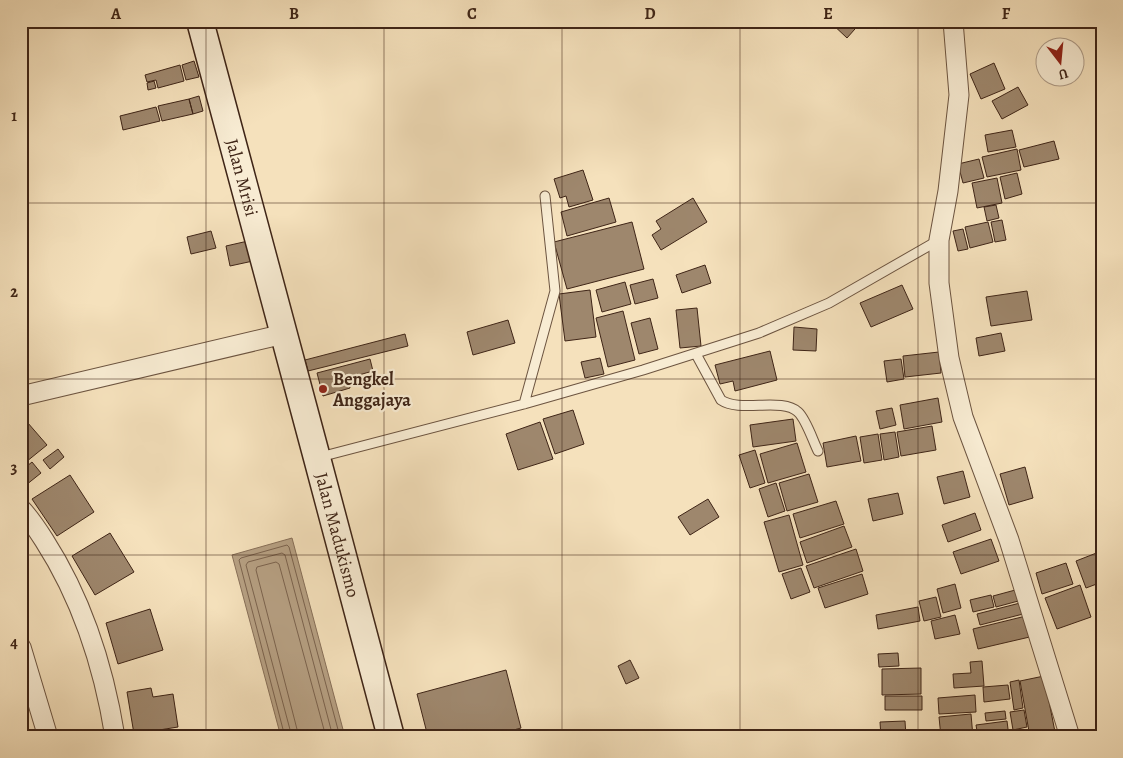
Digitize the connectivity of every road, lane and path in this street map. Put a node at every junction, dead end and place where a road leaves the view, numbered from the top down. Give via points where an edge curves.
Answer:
1 (200, 21) edge
2 (953, 21) edge
3 (545, 196) dead end
4 (939, 240) junction
5 (284, 334) junction
6 (696, 354) junction
7 (21, 396) edge
8 (524, 404) junction
9 (818, 451) dead end
10 (318, 458) junction
11 (21, 509) edge
12 (21, 647) edge
13 (48, 737) edge
14 (115, 737) edge
15 (391, 737) edge
16 (1070, 737) edge

1 - 5 street, Jalan Mrisi
2 - 4 street via 959,95
3 - 8 lane via 555,291
4 - 6 lane via 829,303 760,333
4 - 16 street via 939,282 949,358 963,418 1009,540
5 - 7 street
5 - 10 street, Jalan Madukismo
6 - 8 lane
6 - 9 lane via 721,400 738,406 790,407 798,412
8 - 10 lane
10 - 15 street, Jalan Madukismo
11 - 14 street via 59,562 87,625 108,696
12 - 13 street

